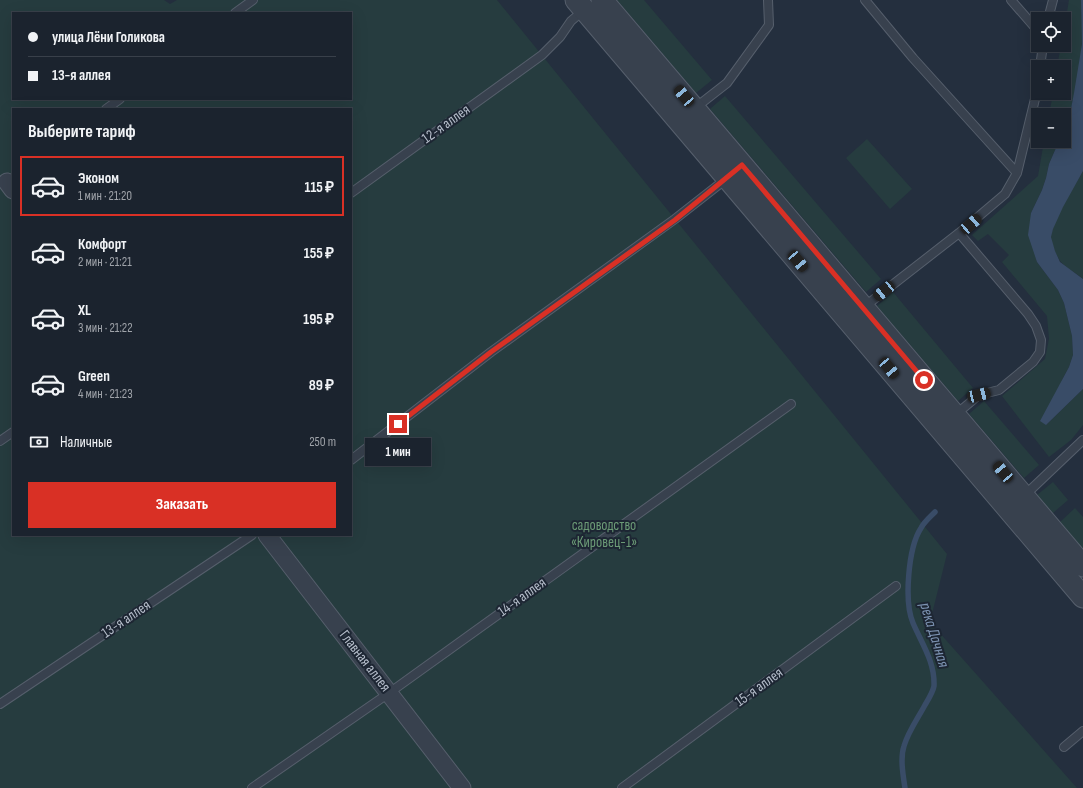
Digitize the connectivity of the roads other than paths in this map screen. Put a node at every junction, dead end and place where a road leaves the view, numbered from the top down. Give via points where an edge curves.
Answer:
1 (252, 0) edge
2 (768, 0) edge
3 (865, 0) edge
4 (1011, 0) edge
5 (1053, 0) edge
6 (588, 4) edge
7 (236, 12) edge
8 (1050, 12) edge
9 (1031, 23) edge
10 (119, 100) edge
11 (1035, 100) edge
12 (107, 108) edge
13 (686, 115) junction
14 (735, 172) junction
15 (1017, 173) junction
16 (352, 192) edge
17 (959, 233) junction
18 (856, 314) junction
19 (791, 404) dead end
20 (948, 422) junction
21 (12, 433) edge
22 (1083, 440) edge
23 (0, 441) edge
24 (352, 459) edge
25 (1016, 503) junction
26 (251, 536) edge
27 (267, 536) edge
28 (1083, 566) edge
29 (896, 586) dead end
30 (1083, 597) edge
31 (389, 693) junction
32 (0, 704) edge
33 (1083, 731) edge
34 (1064, 747) dead end
35 (252, 788) edge
36 (462, 788) edge
37 (622, 788) edge

1 - 7 lane
2 - 13 lane via 769,25 727,83
3 - 15 lane via 913,58
4 - 9 lane
5 - 8 lane
6 - 13 street
6 - 16 lane, 12-я аллея via 542,55
10 - 12 lane
11 - 15 lane
13 - 14 street
14 - 18 street
14 - 24 lane via 675,220 491,352
15 - 17 lane via 1005,194
17 - 18 lane
17 - 20 lane via 1028,314 1041,340 1040,352 1033,362 999,390 979,395
18 - 20 street
19 - 31 lane, 14-я аллея
20 - 25 street
21 - 23 lane
22 - 25 lane
25 - 28 street
25 - 30 street
26 - 32 lane, 13-я аллея
27 - 31 street, Главная аллея
29 - 37 lane, 15-я аллея
31 - 35 lane, 14-я аллея
31 - 36 street, Главная аллея
33 - 34 lane

